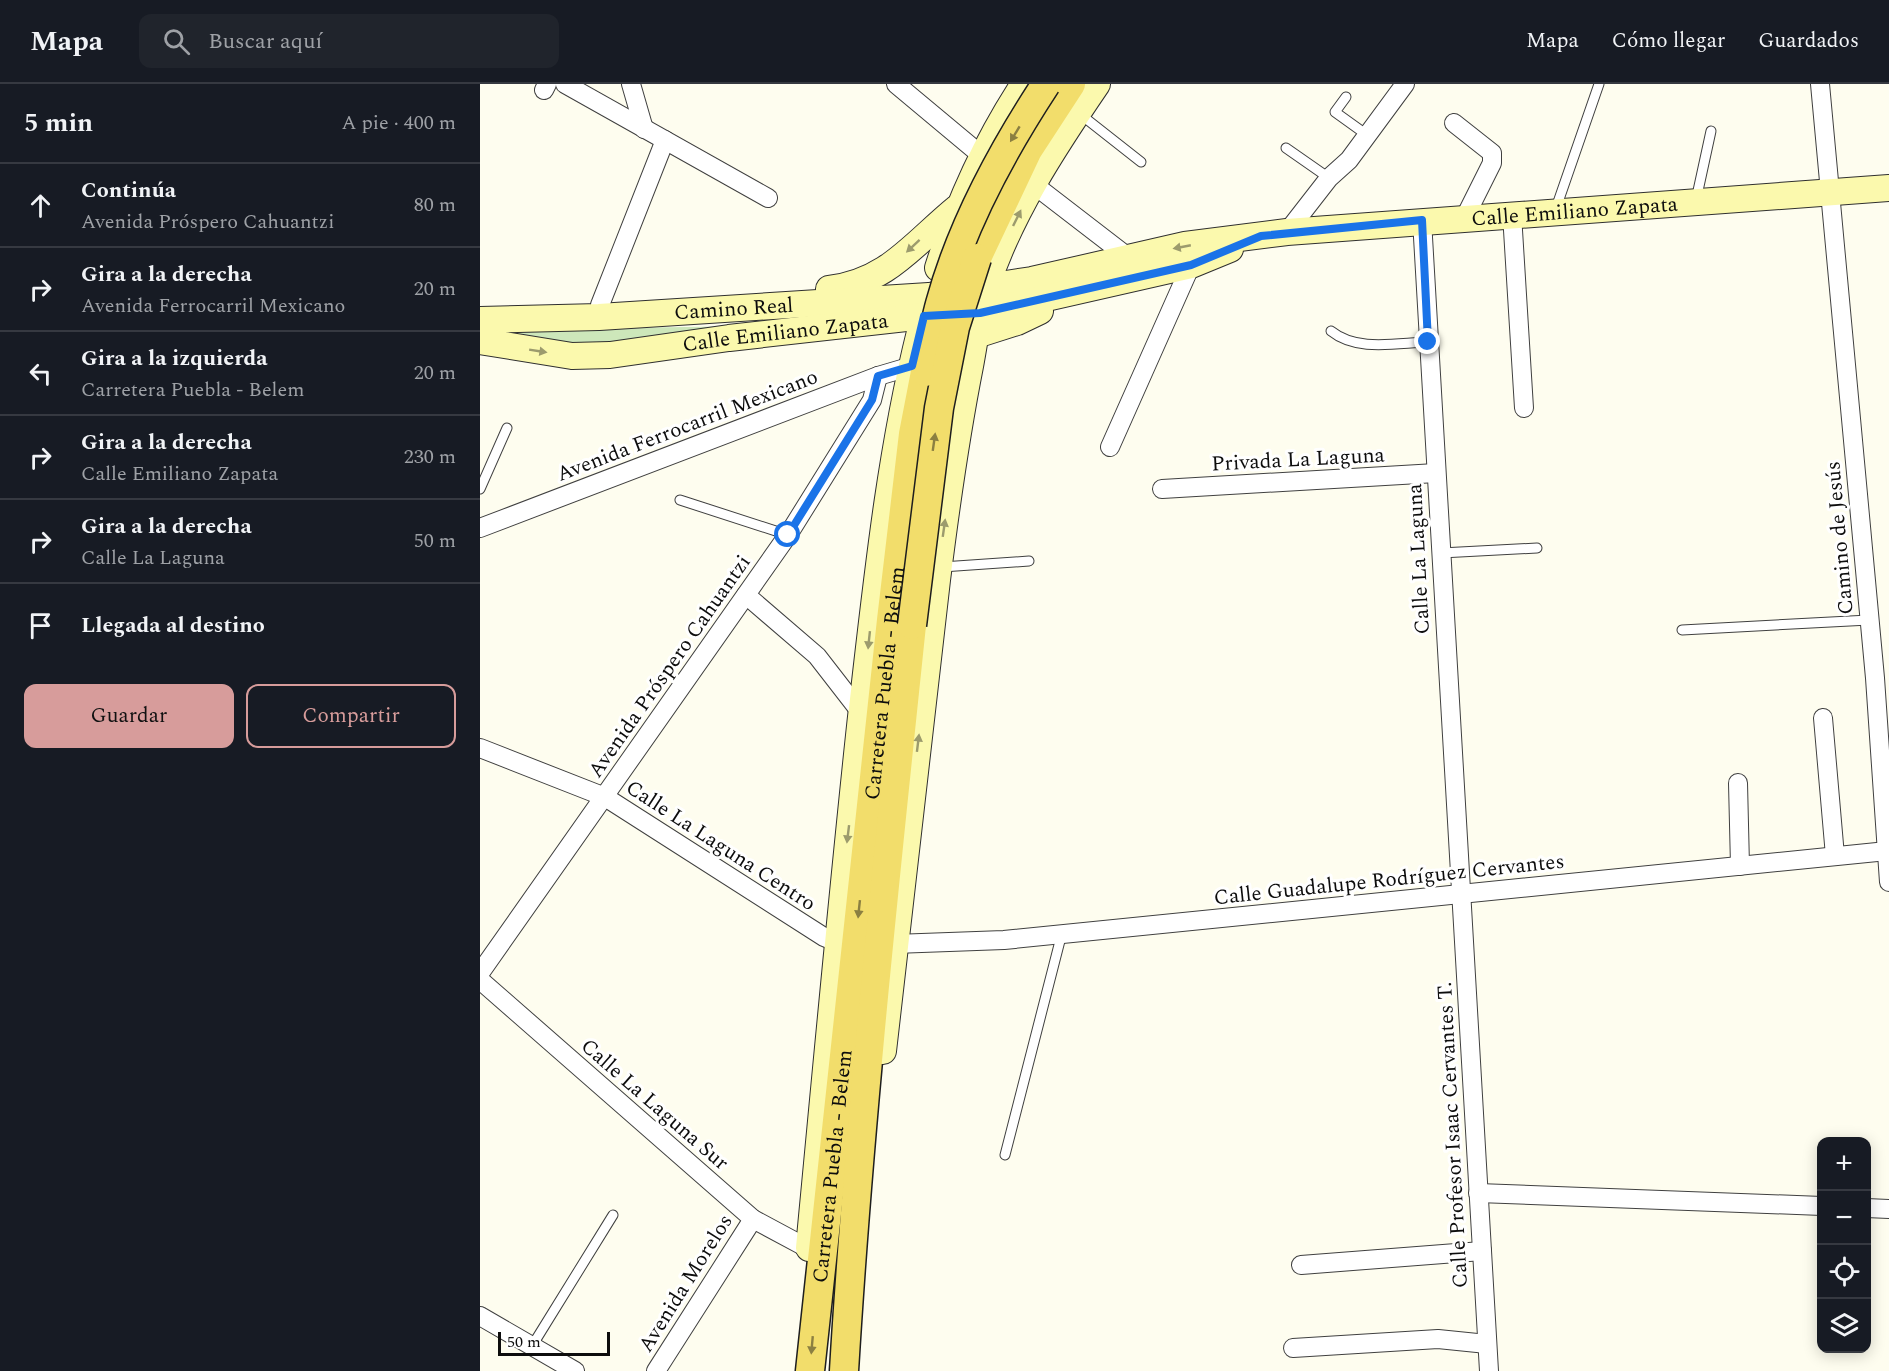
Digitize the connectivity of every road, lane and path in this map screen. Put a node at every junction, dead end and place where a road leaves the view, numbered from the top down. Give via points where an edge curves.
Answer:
1 (565, 84) edge
2 (631, 84) edge
3 (896, 84) edge
4 (1024, 84) edge
5 (1046, 84) edge
6 (1071, 84) edge
7 (1096, 84) edge
8 (1405, 84) edge
9 (1599, 84) edge
10 (1820, 84) edge
11 (1346, 97) dead end
12 (1078, 112) junction
13 (1454, 123) dead end
14 (644, 129) junction
15 (1711, 131) dead end
16 (1367, 135) junction
17 (665, 140) junction
18 (1286, 148) dead end
19 (981, 155) junction
20 (1141, 162) dead end
21 (1329, 178) junction
22 (1033, 184) junction
23 (1889, 188) edge
24 (1829, 190) junction
25 (768, 198) dead end
26 (1696, 200) junction
27 (957, 208) junction
28 (1555, 211) junction
29 (1512, 214) junction
30 (1466, 217) junction
31 (1422, 220) junction
32 (1287, 232) junction
33 (1261, 236) junction
34 (999, 253) junction
35 (1129, 258) junction
36 (1191, 265) junction
37 (1032, 280) junction
38 (600, 305) dead end
39 (927, 306) junction
40 (662, 312) junction
41 (980, 312) junction
42 (480, 320) edge
43 (861, 324) junction
44 (1330, 331) dead end
45 (480, 341) edge
46 (1428, 342) junction
47 (912, 363) junction
48 (878, 376) junction
49 (1524, 408) dead end
50 (507, 428) dead end
51 (1110, 447) dead end
52 (1436, 473) junction
53 (480, 489) edge
54 (1162, 489) dead end
55 (680, 500) dead end
56 (480, 528) edge
57 (788, 535) junction
58 (1537, 548) dead end
59 (1441, 553) junction
60 (1029, 561) dead end
61 (939, 567) junction
62 (746, 595) junction
63 (1869, 620) junction
64 (1682, 630) dead end
65 (1882, 679) edge
66 (862, 714) junction
67 (1823, 718) dead end
68 (480, 748) edge
69 (1738, 783) dead end
70 (605, 797) junction
71 (1887, 851) junction
72 (1834, 856) junction
73 (1740, 866) junction
74 (1889, 882) edge
75 (1460, 895) junction
76 (1062, 933) junction
77 (836, 942) junction
78 (894, 944) junction
79 (480, 973) edge
80 (480, 980) edge
81 (1005, 1155) dead end
82 (846, 1160) junction
83 (1478, 1192) junction
84 (1817, 1206) edge
85 (1871, 1208) edge
86 (1889, 1209) edge
87 (613, 1215) dead end
88 (753, 1220) junction
89 (809, 1249) junction
90 (1482, 1251) junction
91 (1301, 1265) dead end
92 (848, 1301) junction
93 (816, 1310) junction
94 (480, 1316) edge
95 (1487, 1344) junction
96 (532, 1346) junction
97 (1293, 1348) dead end
98 (575, 1371) edge
99 (656, 1371) edge
100 (810, 1371) edge
101 (844, 1371) edge
102 (1489, 1371) edge

1 - 14 street
2 - 14 street
3 - 19 street
4 - 19 main road, Carretera Puebla - Belem
5 -> 82 main road, Carretera Puebla - Belem, bridge via 1003,154 970,223 941,302 913,434 889,632
82 -> 6 main road, Carretera Puebla - Belem, bridge via 875,966 941,397 955,327 977,258 1028,150
7 - 12 main road, Carretera Puebla - Belem
8 - 16 street
9 - 28 lane
10 - 24 street, Camino de Jesús
11 - 16 lane via 1335,112
12 - 20 lane
12 - 22 main road, Carretera Puebla - Belem
13 - 30 street via 1492,153
14 - 17 street
15 - 26 lane
16 - 21 street via 1349,160
17 - 25 street
17 - 38 street
18 - 21 lane
19 - 27 main road, Carretera Puebla - Belem
21 - 32 street
34 -> 22 main road, Carretera Puebla - Belem
22 - 35 street
23 - 24 main road, Calle Emiliano Zapata
24 - 26 main road, Calle Emiliano Zapata
24 - 63 street, Camino de Jesús
26 - 28 main road, Calle Emiliano Zapata
27 - 39 main road, Carretera Puebla - Belem
27 -> 40 main road via 877,276 846,287
28 - 29 main road, Calle Emiliano Zapata
29 - 30 main road, Calle Emiliano Zapata
29 - 49 street
30 - 31 main road, Calle Emiliano Zapata
31 - 32 main road, Calle Emiliano Zapata
31 - 46 street, Calle La Laguna
32 - 33 main road, Calle Emiliano Zapata
33 -> 35 main road, Calle Emiliano Zapata via 1185,245
33 - 36 main road, Calle Emiliano Zapata
34 - 37 main road via 1004,266 1015,276
34 - 41 main road, Carretera Puebla - Belem
35 - 37 main road, Calle Emiliano Zapata
36 - 41 main road, Calle Emiliano Zapata
36 - 51 street
37 - 41 main road, Calle Emiliano Zapata
39 - 40 main road, Camino Real
39 - 41 main road, Camino Real
39 - 43 main road, Calle Emiliano Zapata
39 - 47 main road, Carretera Puebla - Belem
40 - 42 main road, Camino Real
61 -> 41 main road, Carretera Puebla - Belem via 957,432
45 -> 43 main road, Calle Emiliano Zapata via 572,356 610,355
43 - 47 main road via 884,327 898,336
44 - 46 lane via 1344,342
46 - 52 street, Calle La Laguna
47 - 48 street, Avenida Ferrocarril Mexicano
47 -> 66 main road, Carretera Puebla - Belem via 869,634
48 - 56 street, Avenida Ferrocarril Mexicano
48 - 57 street, Avenida Próspero Cahuantzi via 872,400
50 - 53 lane
52 - 54 street, Privada La Laguna
52 - 59 street, Calle La Laguna
55 - 57 lane
57 - 62 street, Avenida Próspero Cahuantzi
58 - 59 lane
59 - 75 street, Calle La Laguna
60 - 61 lane
78 -> 61 main road, Carretera Puebla - Belem
62 - 66 street via 817,656
62 - 70 street, Avenida Próspero Cahuantzi
63 - 64 lane
63 - 65 street, Camino de Jesús
65 - 71 street, Camino de Jesús
66 -> 77 main road, Carretera Puebla - Belem
67 - 72 street
68 - 70 street, Calle La Laguna Centro
69 - 73 street
70 - 77 street, Calle La Laguna Centro
70 - 79 street, Avenida Próspero Cahuantzi
71 - 72 street, Calle Guadalupe Rodríguez Cervantes
71 - 74 street, Camino de Jesús
72 - 73 street, Calle Guadalupe Rodríguez Cervantes
73 - 75 street, Calle Guadalupe Rodríguez Cervantes
75 - 76 street, Calle Guadalupe Rodríguez Cervantes
75 - 83 street, Calle Profesor Isaac Cervantes T.
76 - 78 street, Calle Guadalupe Rodríguez Cervantes via 1004,940
76 - 81 lane
77 - 89 main road, Carretera Puebla - Belem
78 - 92 main road, Carretera Puebla - Belem via 871,1156
80 - 88 street, Calle La Laguna Sur
82 - 92 main road, Carretera Puebla - Belem
82 - 93 main road, Carretera Puebla - Belem
83 - 84 street
83 - 90 street, Calle Profesor Isaac Cervantes T.
85 - 86 street
87 - 96 lane
88 - 89 street, Calle La Laguna Sur
88 - 99 street, Avenida Morelos
89 - 93 main road, Carretera Puebla - Belem
90 - 91 street
90 - 95 street, Calle Profesor Isaac Cervantes T.
92 - 101 main road, Carretera Puebla - Belem
93 -> 100 main road, Carretera Puebla - Belem
94 - 96 street
95 - 97 street via 1438,1339
95 - 102 street, Calle Profesor Isaac Cervantes T.
96 - 98 street

